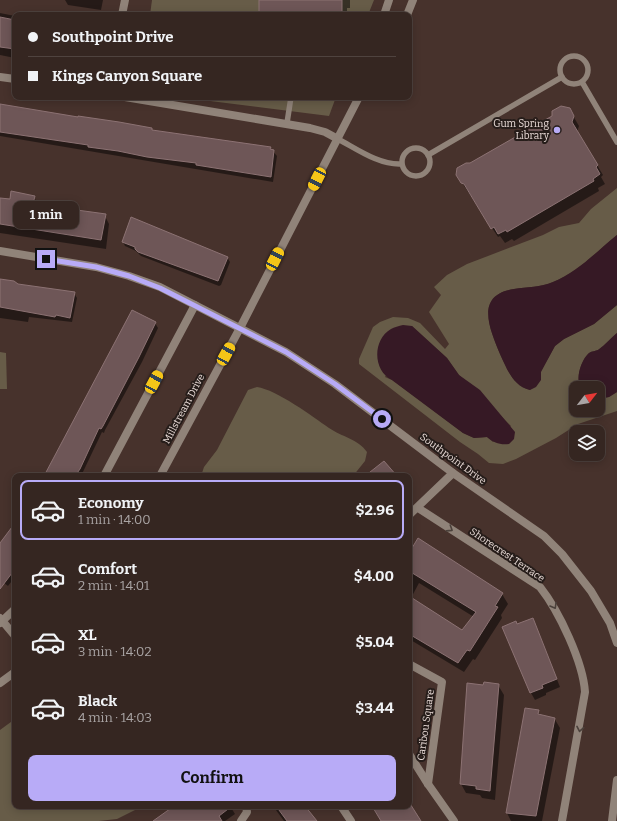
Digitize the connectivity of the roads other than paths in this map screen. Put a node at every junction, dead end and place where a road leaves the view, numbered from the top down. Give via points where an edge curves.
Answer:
1 (125, 0) edge
2 (389, 0) edge
3 (413, 0) edge
4 (123, 12) edge
5 (385, 12) edge
6 (408, 12) edge
7 (0, 77) edge
8 (562, 77) junction
9 (12, 79) edge
10 (582, 82) junction
11 (142, 100) edge
12 (291, 100) edge
13 (358, 100) edge
14 (287, 124) junction
15 (338, 139) junction
16 (617, 142) edge
17 (428, 155) junction
18 (401, 164) junction
19 (0, 251) edge
20 (195, 305) junction
21 (240, 328) junction
22 (106, 473) edge
23 (162, 473) edge
24 (453, 473) junction
25 (418, 508) junction
26 (412, 513) edge
27 (12, 612) edge
28 (1, 621) edge
29 (12, 633) edge
30 (617, 643) edge
31 (412, 666) edge
32 (12, 674) edge
33 (0, 683) edge
34 (412, 759) edge
35 (617, 780) edge
36 (428, 784) junction
37 (246, 809) edge
38 (343, 809) edge
39 (241, 821) edge
40 (351, 821) edge
41 (454, 821) edge
42 (562, 821) edge
43 (612, 821) edge

1 - 4 street
2 - 5 street
3 - 6 street
7 - 9 street
8 - 10 lane via 570,83
8 - 10 lane via 560,68 564,60 576,56 584,59 589,67 587,77
8 - 17 lane
10 - 16 lane
11 - 14 street
12 - 14 lane
13 - 15 street, Millstream Drive
14 - 15 street via 324,132
15 - 18 lane via 376,159 389,164
15 - 21 street, Millstream Drive
17 - 18 lane via 421,149 412,148 405,153
17 - 18 lane via 428,170 421,176 406,174
19 - 20 street, Southpoint Drive via 96,267 129,276
20 - 21 street, Southpoint Drive
20 - 22 street
21 - 23 street, Millstream Drive
21 - 24 street, Southpoint Drive via 286,352 335,384
24 - 25 street
24 - 30 street, Southpoint Drive via 544,536 562,554 591,591 610,623
25 - 26 street
25 -> 42 street, Shorecrest Terrace via 540,587 561,618 585,679 586,692
27 - 28 street
28 - 29 street
31 - 36 street, Caribou Square via 442,682
32 - 33 street
34 - 36 street
35 - 43 street
36 - 41 street
37 - 39 street
38 - 40 street

